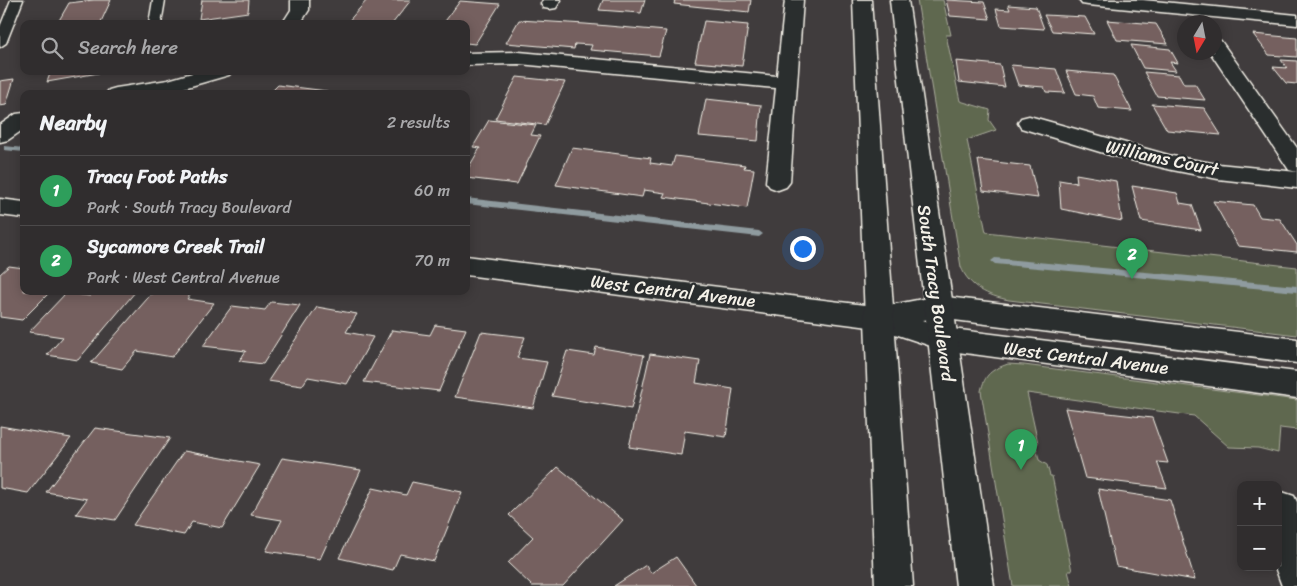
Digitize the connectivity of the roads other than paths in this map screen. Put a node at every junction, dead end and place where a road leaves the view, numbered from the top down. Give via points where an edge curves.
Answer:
1 (17, 0) edge
2 (159, 0) edge
3 (300, 0) edge
4 (794, 0) edge
5 (862, 0) edge
6 (899, 0) edge
7 (1088, 0) edge
8 (1190, 11) edge
9 (156, 20) edge
10 (294, 20) edge
11 (1297, 20) edge
12 (0, 43) edge
13 (1222, 57) edge
14 (470, 59) edge
15 (208, 75) edge
16 (787, 83) junction
17 (143, 90) edge
18 (20, 122) edge
19 (1029, 123) dead end
20 (0, 135) edge
21 (1297, 165) edge
22 (1297, 180) edge
23 (778, 182) dead end
24 (0, 207) edge
25 (20, 210) edge
26 (470, 266) edge
27 (938, 307) junction
28 (879, 317) junction
29 (943, 339) junction
30 (1297, 351) edge
31 (1297, 385) edge
32 (1282, 508) dead end
33 (1297, 578) edge
34 (894, 586) edge
35 (975, 586) edge

1 - 12 lane
2 - 9 lane
3 - 10 street via 300,10
4 - 16 street
5 - 28 street
6 - 27 street, South Tracy Boulevard
7 - 8 street
8 - 11 street
13 - 21 street
14 - 16 street via 519,58
15 - 17 street
16 - 23 street
18 - 20 street
19 - 22 street, Williams Court via 1174,164
24 - 25 street
26 - 28 street, West Central Avenue
27 - 28 street, West Central Avenue
27 - 29 street, South Tracy Boulevard
27 - 30 street, West Central Avenue
28 - 29 street, West Central Avenue
28 - 34 street
29 - 31 street, West Central Avenue
29 - 35 street, South Tracy Boulevard
32 - 33 street

